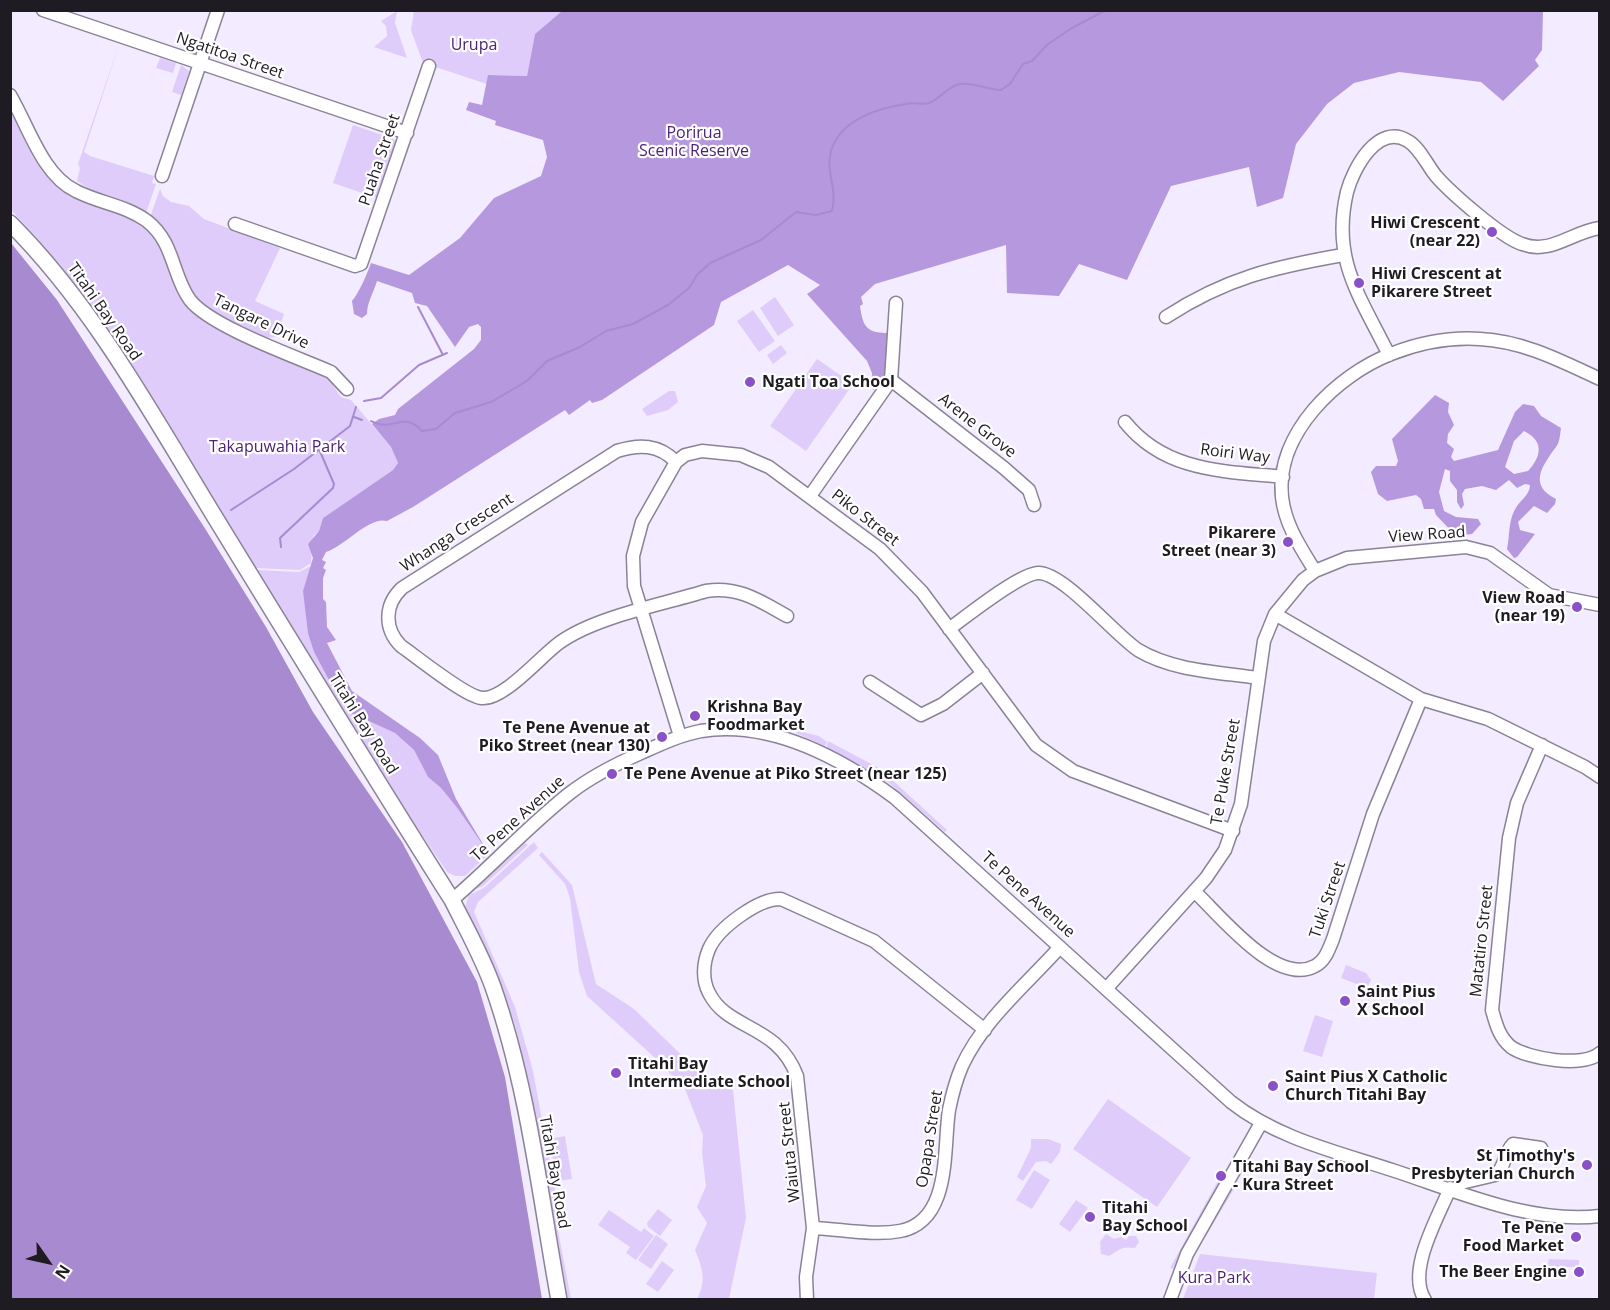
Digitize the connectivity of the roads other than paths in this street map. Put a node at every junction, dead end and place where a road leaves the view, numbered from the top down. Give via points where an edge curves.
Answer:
1 (43, 10) edge
2 (218, 10) edge
3 (200, 63) junction
4 (429, 66) dead end
5 (10, 95) edge
6 (407, 133) junction
7 (162, 176) dead end
8 (10, 224) edge
9 (235, 224) dead end
10 (1599, 228) edge
11 (1343, 255) junction
12 (896, 303) dead end
13 (1166, 317) dead end
14 (1389, 355) junction
15 (1599, 379) edge
16 (891, 380) junction
17 (347, 389) dead end
18 (1125, 423) dead end
19 (676, 462) junction
20 (1282, 477) junction
21 (810, 496) junction
22 (1034, 505) dead end
23 (1315, 571) junction
24 (1599, 605) edge
25 (641, 611) junction
26 (1275, 614) junction
27 (787, 616) dead end
28 (949, 629) junction
29 (983, 674) junction
30 (1258, 678) junction
31 (870, 682) dead end
32 (1421, 699) junction
33 (680, 736) junction
34 (1542, 746) junction
35 (1599, 777) edge
36 (1233, 831) junction
37 (1194, 891) junction
38 (452, 900) junction
39 (1060, 947) junction
40 (1106, 989) junction
41 (985, 1030) junction
42 (1599, 1053) edge
43 (1261, 1124) junction
44 (1541, 1148) dead end
45 (1453, 1189) junction
46 (1599, 1216) edge
47 (813, 1228) junction
48 (559, 1299) edge
49 (807, 1299) edge
50 (1170, 1299) edge
51 (1425, 1299) edge

1 - 3 street, Ngatitoa Street
2 - 3 street
3 - 6 street, Ngatitoa Street
3 - 7 street
4 - 6 street, Puaha Street
5 - 17 street, Tangare Drive via 39,149 64,184 116,204 157,231 176,264 184,291 200,310 331,372
6 - 9 street, Puaha Street via 362,264 355,266
8 - 38 main road, Titahi Bay Road via 60,279 95,326
10 - 11 street via 1551,246 1531,247 1516,242 1449,189 1410,142 1392,137 1372,147 1350,184 1343,212
11 - 13 street via 1244,276
11 - 14 street
12 - 16 street
14 - 15 street via 1449,340 1489,340 1541,352
14 - 20 street via 1340,384 1322,402 1297,434
16 - 21 street
16 - 22 street, Arene Grove via 1004,468 1029,490
18 - 20 street, Roiri Way via 1139,440 1196,468
19 - 21 street, Piko Street via 702,451 741,455 769,467
19 - 25 street via 648,510 636,541 634,586
19 - 25 street, Whanga Crescent via 655,448 617,451 402,588 390,605 388,617 390,632 401,646 469,693 483,698 502,691 568,637 587,627
20 - 23 street via 1286,518
21 - 28 street, Piko Street via 891,559
23 - 24 street, View Road via 1361,556 1476,548 1497,557 1549,595
23 - 26 street, Te Puke Street via 1293,590
25 - 27 street via 723,588 747,594
25 - 33 street
26 - 30 street, Te Puke Street via 1264,641
26 - 32 street
28 - 29 street, Piko Street
28 - 30 street via 1014,583 1039,573 1056,578 1120,636 1151,656 1185,667
29 - 31 street via 921,715
29 - 36 street, Piko Street via 1036,745 1073,771
30 - 36 street, Te Puke Street via 1242,796
32 - 34 street via 1488,719
32 - 37 street, Tuki Street via 1373,814 1333,939 1326,956 1315,966 1294,971 1281,968 1265,958
33 - 38 street, Te Pene Avenue via 588,780
33 - 39 street, Te Pene Avenue via 719,729 753,732 794,742 851,770 895,798
34 - 35 street
34 - 42 street, Matatiro Street via 1517,803 1509,838 1492,1010 1499,1032 1522,1053 1574,1062 1586,1061
36 - 37 street, Te Puke Street via 1221,858
37 - 40 street, Te Puke Street
38 - 48 main road, Titahi Bay Road via 482,960 505,1026 519,1081
39 - 40 street, Te Pene Avenue
39 - 41 street, Opapa Street
40 - 43 street, Te Pene Avenue via 1231,1102
41 - 47 street, Opapa Street via 967,1056 952,1094 938,1196 927,1215 899,1231
41 - 47 street, Waiuta Street via 874,941 793,902 773,898 755,905 709,947 704,965 705,985 714,1003 775,1042 789,1058 797,1076
43 - 45 street, Te Pene Avenue
43 - 50 street via 1192,1245
44 - 45 street via 1513,1144 1506,1150 1500,1172
45 - 46 street, Te Pene Avenue via 1532,1213 1571,1218
45 - 51 street via 1418,1269 1418,1287
47 - 49 street, Waiuta Street

